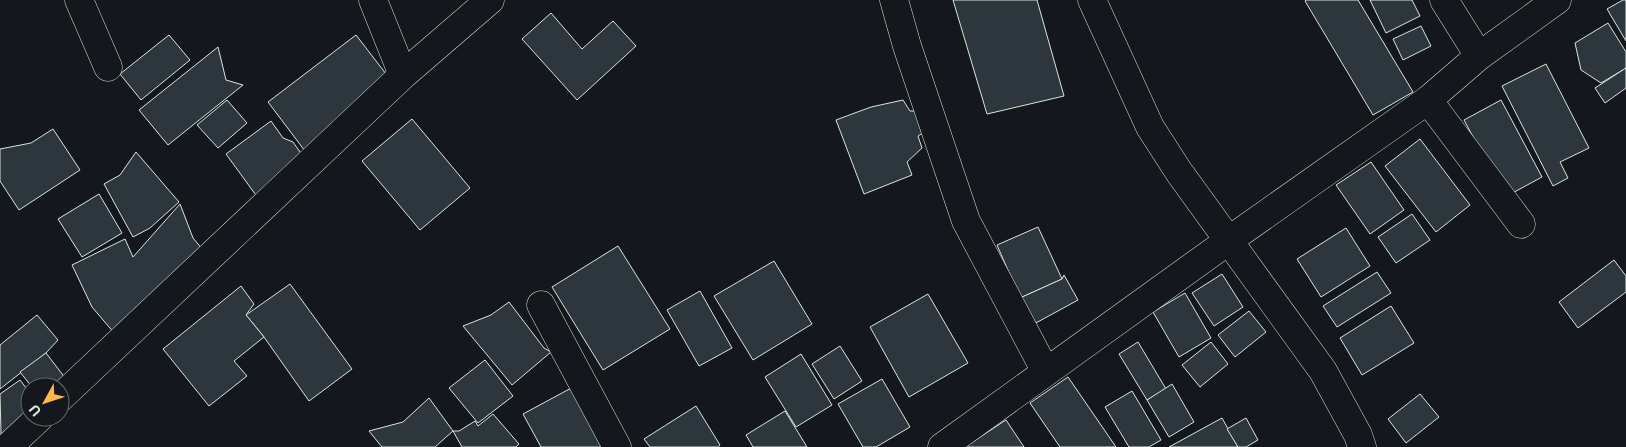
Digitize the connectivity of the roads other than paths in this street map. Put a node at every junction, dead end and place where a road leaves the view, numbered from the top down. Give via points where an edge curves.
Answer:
1 (79, 0) edge
2 (374, 0) edge
3 (490, 0) edge
4 (894, 0) edge
5 (1092, 0) edge
6 (1444, 0) edge
7 (1557, 0) edge
8 (1479, 56) junction
9 (108, 67) dead end
10 (403, 75) junction
11 (1428, 100) junction
12 (1521, 224) dead end
13 (1229, 240) junction
14 (541, 305) dead end
15 (1046, 372) junction
16 (70, 389) edge
17 (29, 427) edge
18 (8, 447) edge
19 (617, 447) edge
20 (942, 447) edge
21 (1362, 447) edge

1 - 9 street
2 - 10 street
3 - 10 street
4 - 15 street via 966,221
5 - 13 street via 1150,127
6 - 8 street
7 - 8 street
8 - 11 street
10 - 16 street
11 - 12 street
11 - 13 street
13 - 15 street
13 - 21 street via 1323,371
14 - 19 street
15 - 20 street
17 - 18 street

